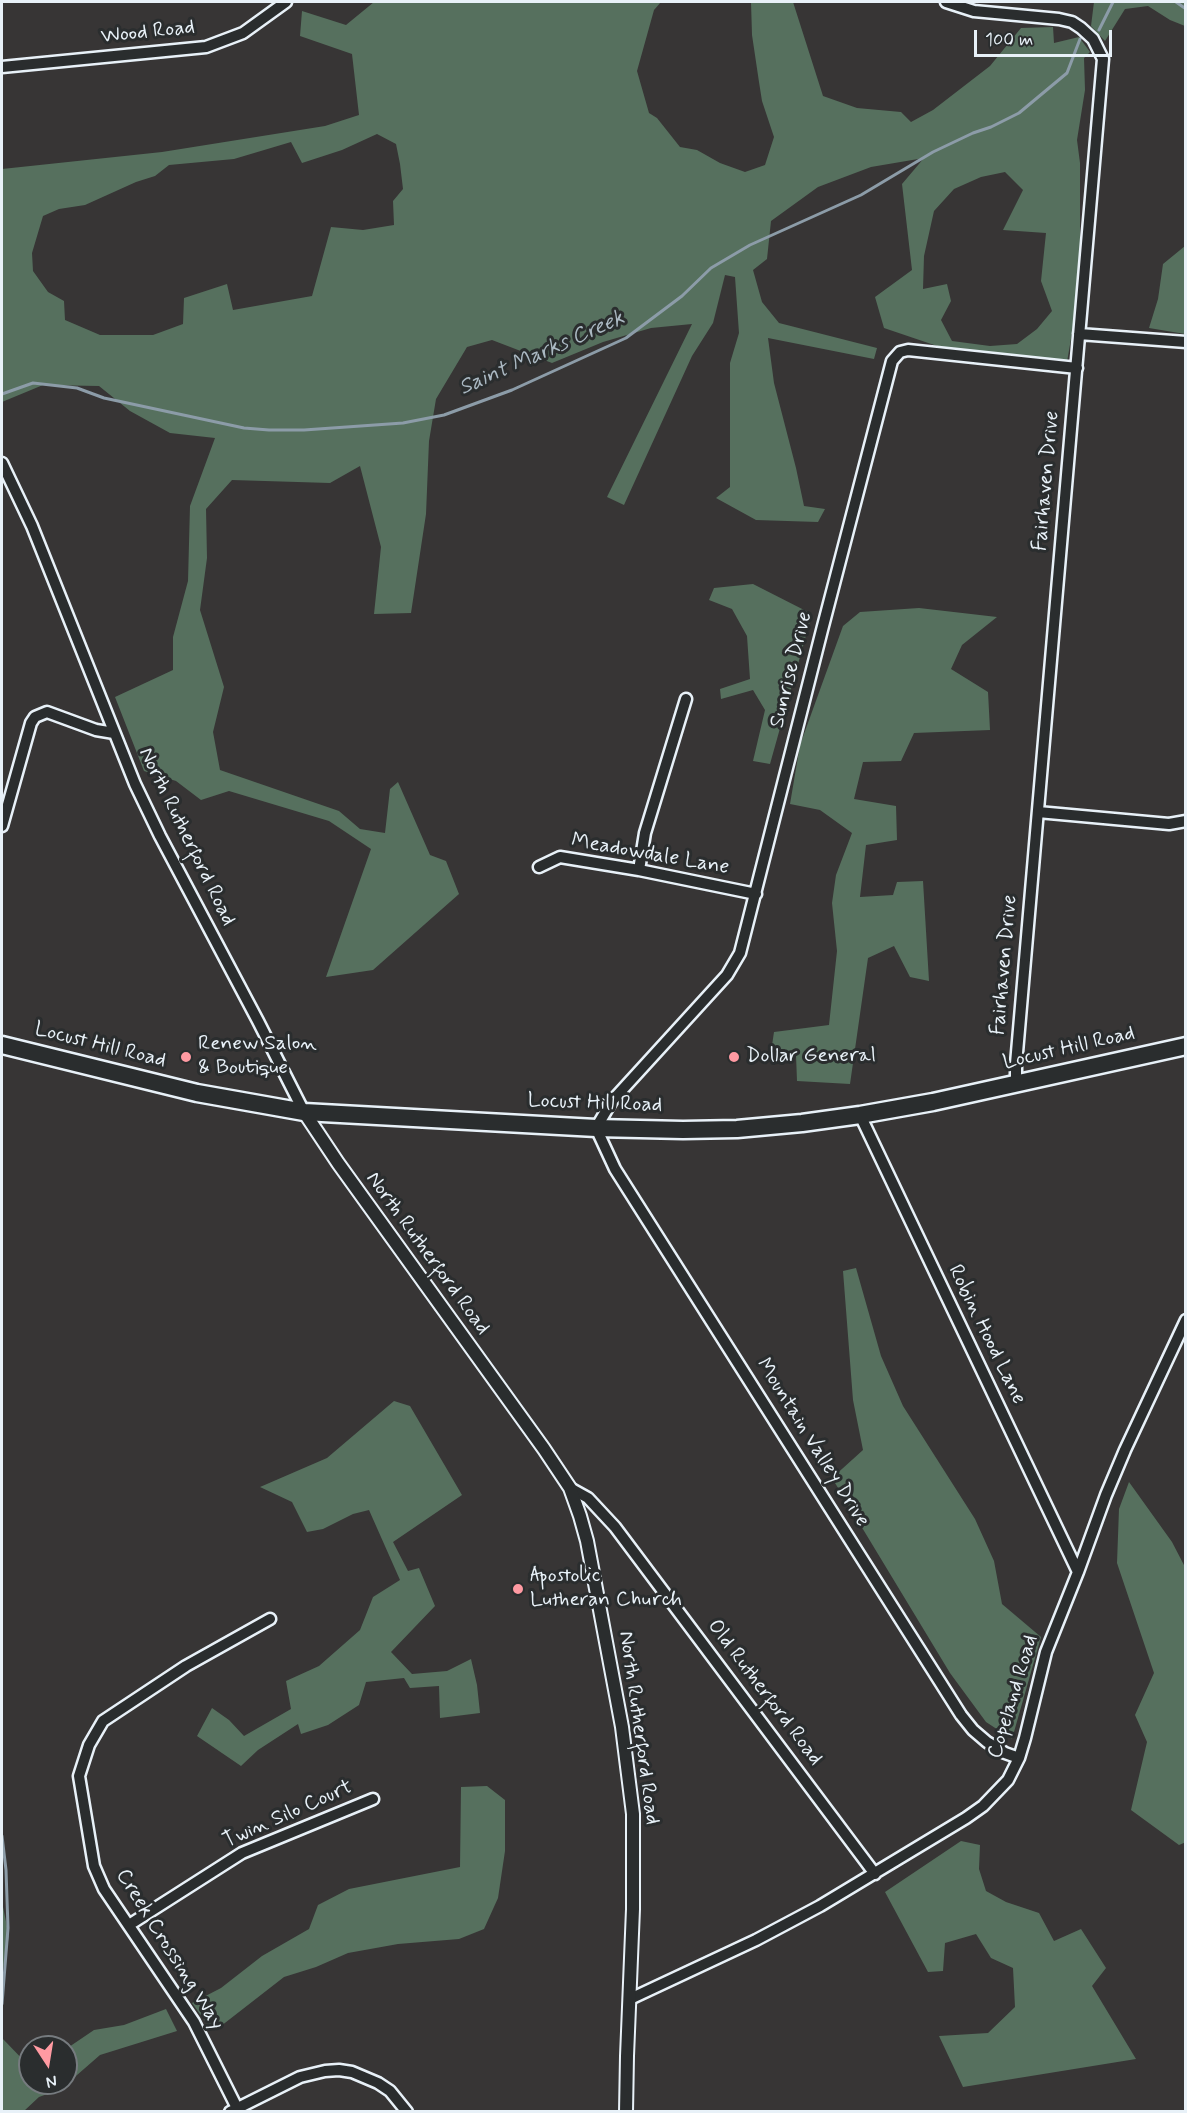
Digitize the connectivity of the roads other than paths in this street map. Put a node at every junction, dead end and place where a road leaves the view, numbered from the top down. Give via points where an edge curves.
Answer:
1 (286, 2) edge
2 (946, 2) edge
3 (2, 67) edge
4 (1079, 334) junction
5 (1185, 342) edge
6 (1077, 368) junction
7 (2, 464) edge
8 (686, 699) dead end
9 (114, 733) junction
10 (1038, 812) junction
11 (1185, 821) edge
12 (2, 826) edge
13 (539, 867) dead end
14 (639, 870) junction
15 (756, 894) junction
16 (2, 1045) edge
17 (1185, 1046) edge
18 (1016, 1084) junction
19 (304, 1112) junction
20 (860, 1115) junction
21 (596, 1128) junction
22 (1185, 1320) edge
23 (570, 1488) junction
24 (1078, 1572) junction
25 (270, 1619) dead end
26 (1019, 1758) junction
27 (373, 1799) dead end
28 (875, 1874) junction
29 (129, 1925) junction
30 (630, 1999) junction
31 (233, 2110) edge
32 (407, 2112) edge
33 (626, 2112) edge

1 - 3 street, Wood Road via 243,33 206,47
2 - 4 street, Fairhaven Drive via 974,10 1067,20 1085,31 1101,53
4 - 5 street
4 - 6 street, Fairhaven Drive
6 - 10 street, Fairhaven Drive
6 - 15 street, Sunrise Drive via 908,350 892,361
7 - 9 street, North Rutherford Road via 50,570
8 - 14 street via 645,833
9 - 12 street via 46,712 34,717
9 - 19 street, North Rutherford Road via 160,836
10 - 11 street via 1169,824
10 - 18 street, Fairhaven Drive
13 - 14 street, Meadowdale Lane via 560,857
14 - 15 street, Meadowdale Lane
15 - 21 street, Sunrise Drive via 735,965 612,1101
16 - 19 main road, Locust Hill Road via 197,1093
17 - 18 main road, Locust Hill Road
18 - 20 main road, Locust Hill Road
19 - 21 main road, Locust Hill Road
19 - 23 street, North Rutherford Road
20 - 21 main road, Locust Hill Road via 737,1129
20 - 24 street, Robin Hood Lane
21 - 26 street, Mountain Valley Drive via 615,1169 961,1715 987,1742
22 - 24 street, Copeland Road via 1123,1455
23 - 28 street, Old Rutherford Road via 588,1498 615,1527
23 - 30 street, North Rutherford Road via 587,1541 630,1777 634,1852
24 - 26 street, Copeland Road via 1046,1652
25 - 29 street, Creek Crossing Way via 186,1666 103,1721 89,1745 79,1776 94,1866 104,1889
26 - 28 street, Copeland Road via 1008,1780 983,1806
27 - 29 street, Twin Silo Court via 242,1853
28 - 30 street, Copeland Road via 756,1940
29 - 31 street, Creek Crossing Way via 194,2022
30 - 33 street, North Rutherford Road
31 - 32 street via 312,2073 339,2070 378,2083

